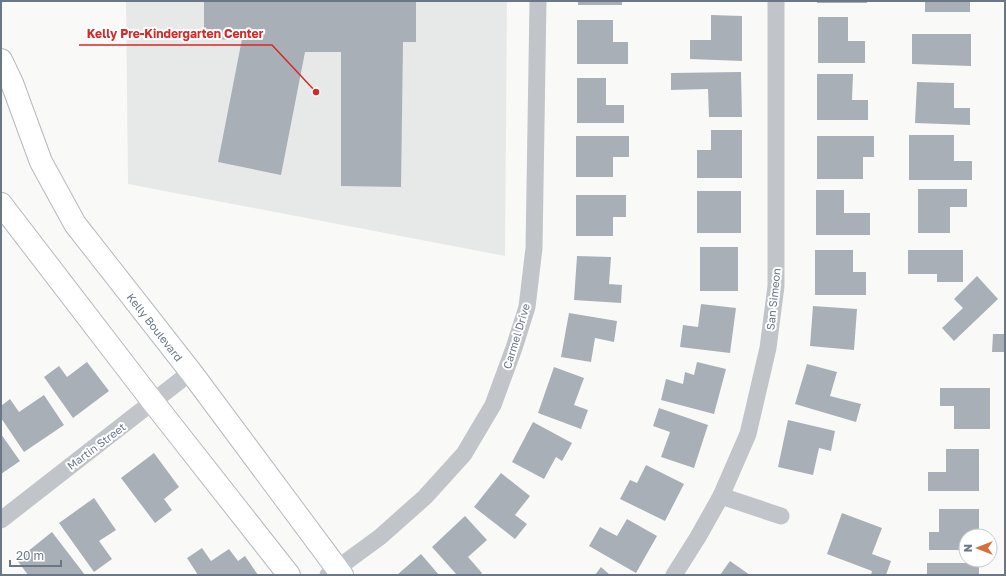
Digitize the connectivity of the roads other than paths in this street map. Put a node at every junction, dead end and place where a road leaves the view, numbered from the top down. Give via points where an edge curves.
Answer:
1 (538, 1) edge
2 (776, 1) edge
3 (1, 60) edge
4 (1, 204) edge
5 (191, 372) junction
6 (153, 402) junction
7 (720, 496) junction
8 (781, 516) dead end
9 (1, 520) edge
10 (335, 573) edge
11 (289, 575) edge
12 (674, 575) edge

1 - 10 street, Carmel Drive via 534,248 527,307 511,356 493,405 464,454 425,497
2 - 7 street, San Simeon via 776,286 768,348 748,434
3 - 5 main road, Kelly Boulevard via 41,162 75,224
4 - 6 main road
5 - 6 street, Martin Street
5 - 10 main road, Kelly Boulevard
6 - 9 street, Martin Street
6 - 11 main road
7 - 8 street
7 - 12 street, San Simeon

